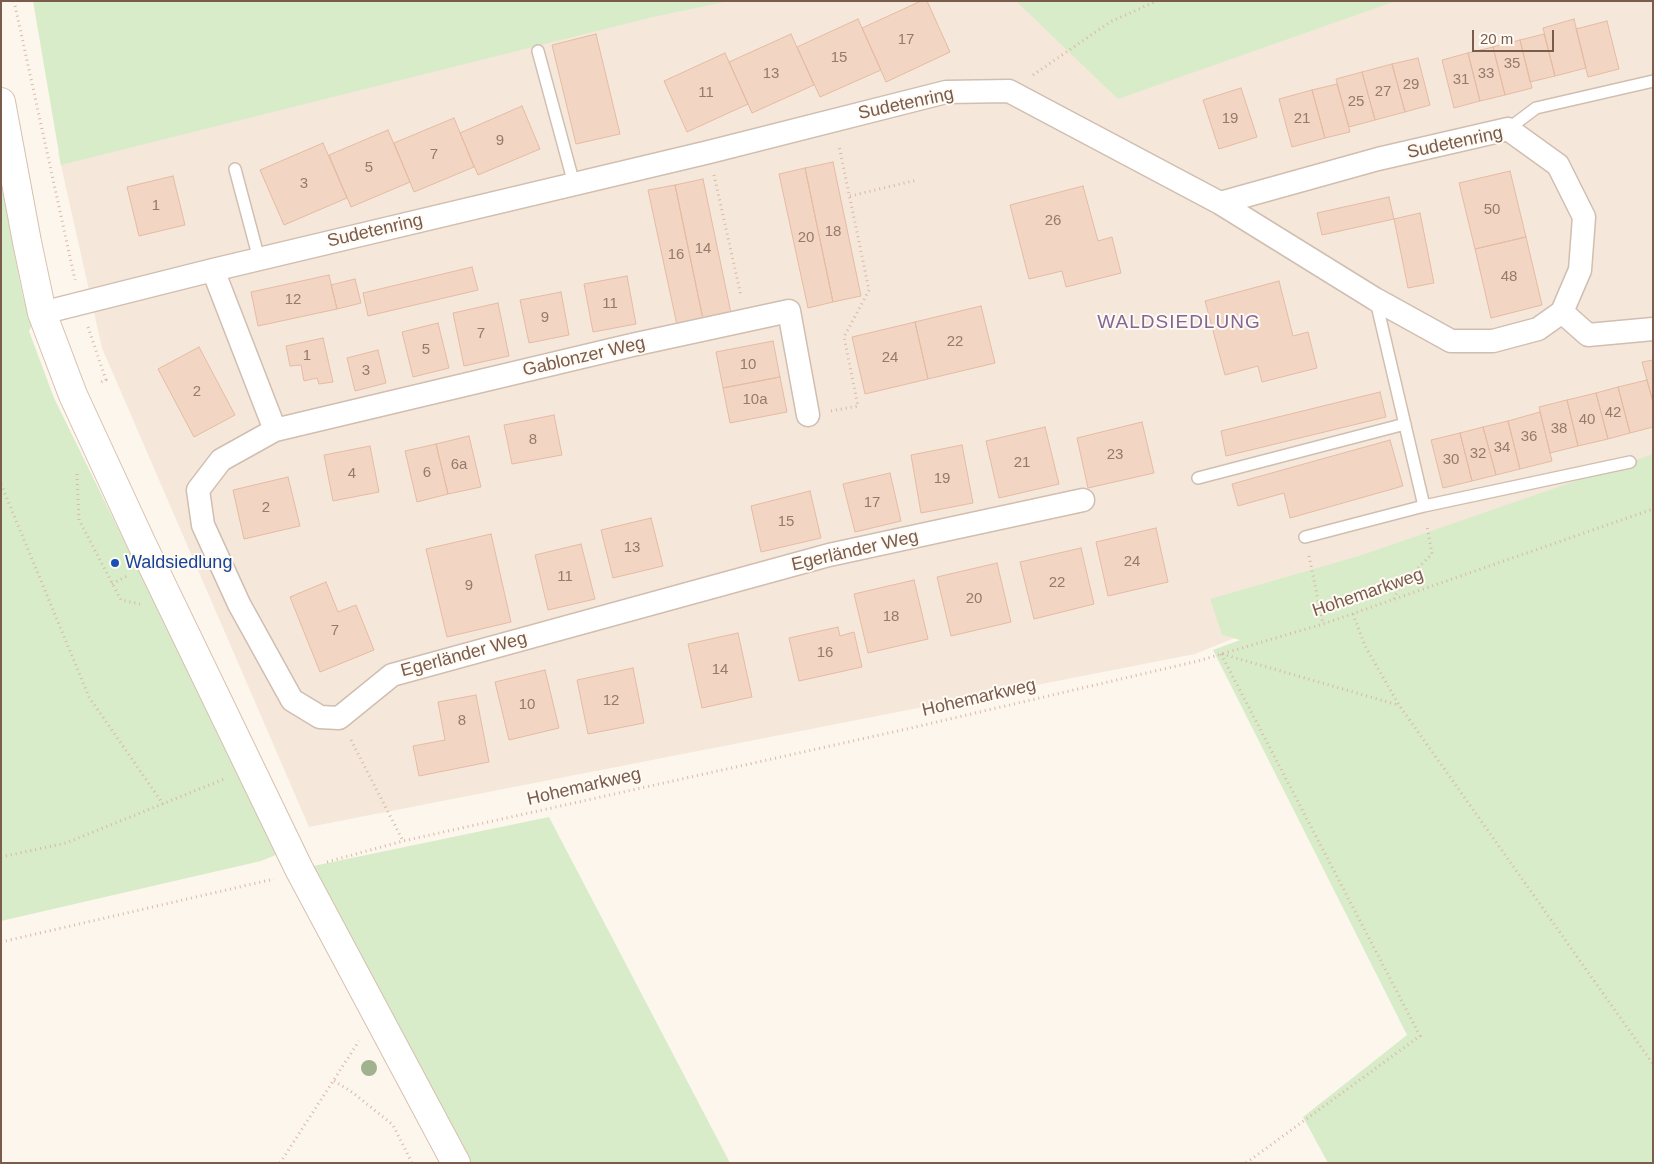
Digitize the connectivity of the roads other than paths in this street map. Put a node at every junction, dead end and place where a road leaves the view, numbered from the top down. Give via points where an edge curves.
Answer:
1 (538, 51) dead end
2 (1653, 81) edge
3 (1, 102) edge
4 (1508, 130) junction
5 (235, 169) dead end
6 (574, 184) junction
7 (1220, 203) junction
8 (259, 259) junction
9 (212, 270) junction
10 (1375, 299) junction
11 (1562, 312) junction
12 (42, 313) junction
13 (1653, 329) edge
14 (808, 415) road end
15 (1405, 424) junction
16 (275, 430) junction
17 (1630, 462) dead end
18 (1198, 478) dead end
19 (1083, 500) dead end
20 (1424, 506) junction
21 (1305, 537) road end
22 (456, 1163) edge

1 - 6 lane
2 - 4 lane via 1536,108
3 - 12 main road
4 - 7 street, Sudetenring via 1378,159
4 - 11 street, Sudetenring via 1558,165 1584,218 1580,270
5 - 8 lane
6 - 7 street, Sudetenring via 946,92 1009,91
6 - 8 street, Sudetenring
7 - 10 street, Sudetenring
8 - 9 street, Sudetenring
9 - 12 street, Sudetenring
9 - 16 street
10 - 11 street, Sudetenring via 1451,341 1492,341 1538,329
10 - 15 lane
11 - 13 street via 1588,335
12 - 22 main road via 74,395 141,542 299,869
14 - 16 street, Gablonzer Weg via 789,311
15 - 18 lane
15 - 20 lane
16 - 19 street, Egerländer Weg via 221,460 198,490 203,525 239,604 292,700 320,718 340,718 392,675 829,555
17 - 20 lane
20 - 21 lane

